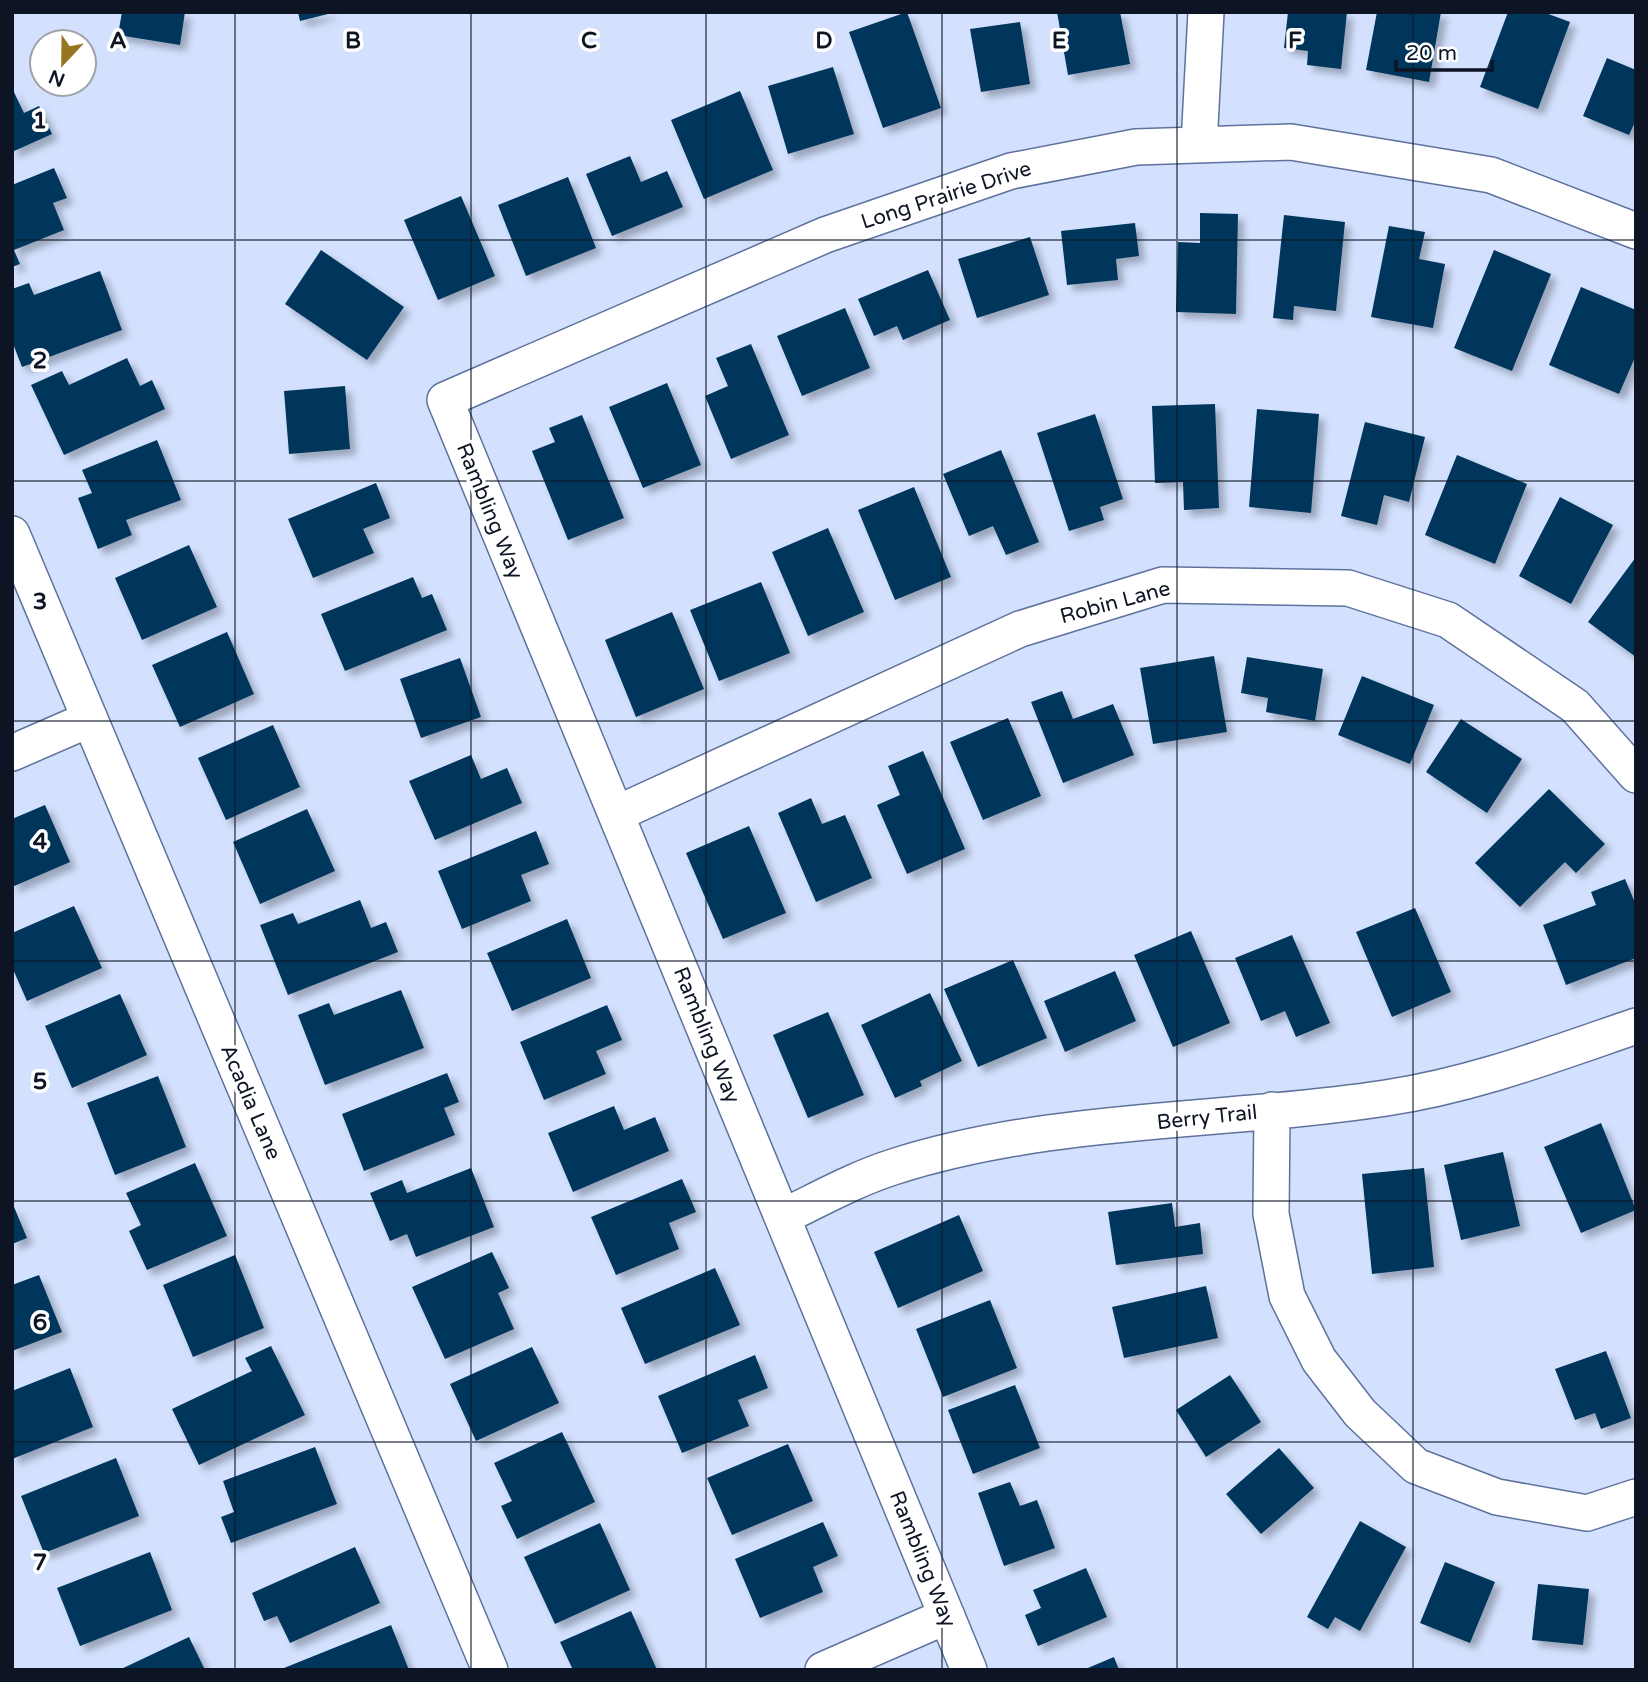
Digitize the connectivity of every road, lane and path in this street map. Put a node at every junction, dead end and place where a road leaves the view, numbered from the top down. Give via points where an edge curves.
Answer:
1 (1206, 12) edge
2 (1199, 145) junction
3 (1636, 231) edge
4 (444, 400) joint
5 (12, 534) edge
6 (90, 719) junction
7 (12, 753) edge
8 (1636, 775) edge
9 (616, 814) junction
10 (1636, 1026) edge
11 (1272, 1110) junction
12 (782, 1217) junction
13 (1636, 1497) edge
14 (947, 1616) junction
15 (490, 1670) edge
16 (823, 1670) edge
17 (969, 1670) edge

1 - 2 street
2 - 3 street, Long Prairie Drive via 1291,142 1490,175
2 - 4 street, Long Prairie Drive via 1136,147 999,175 825,235
4 - 9 street, Rambling Way
5 - 6 street, Acadia Lane
6 - 7 street
6 - 15 street, Acadia Lane
8 - 9 street, Robin Lane via 1575,706 1448,620 1348,588 1163,585 1020,629
9 - 12 street, Rambling Way
10 - 11 street, Berry Trail via 1482,1079 1387,1098
11 - 12 street, Berry Trail via 995,1142 892,1167
11 - 13 street via 1271,1214 1287,1296 1319,1360 1360,1413 1416,1465 1497,1496 1587,1513
12 - 14 street, Rambling Way
14 - 16 street
14 - 17 street, Rambling Way

